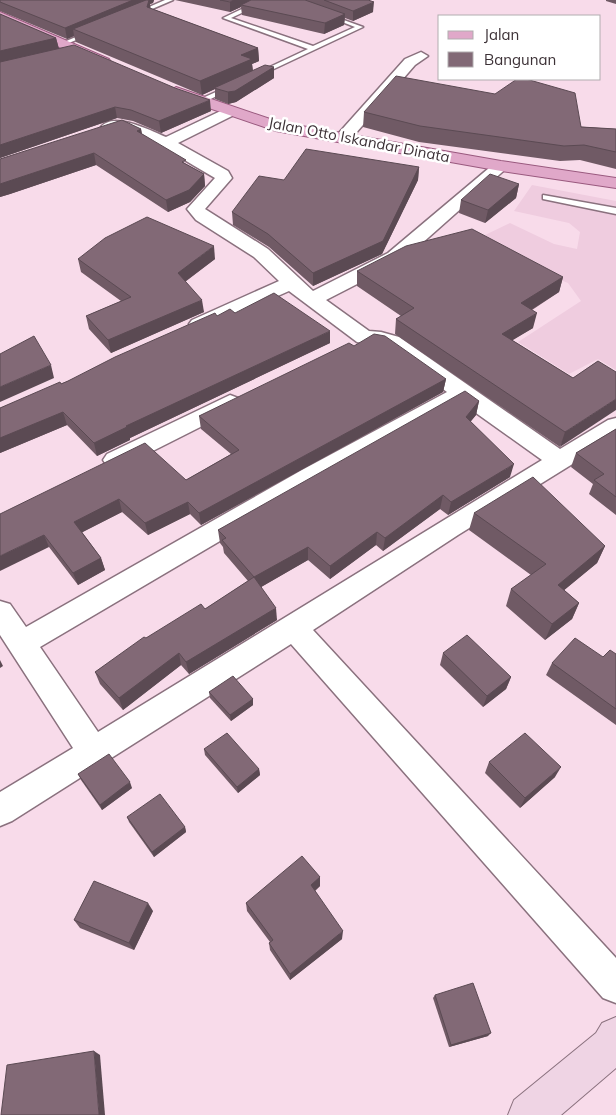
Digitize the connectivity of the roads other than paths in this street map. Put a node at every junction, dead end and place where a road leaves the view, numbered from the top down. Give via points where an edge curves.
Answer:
1 (170, 0) edge
2 (266, 0) edge
3 (322, 13) edge
4 (0, 16) edge
5 (130, 16) edge
6 (94, 32) edge
7 (315, 49) junction
8 (65, 50) junction
9 (421, 56) dead end
10 (120, 69) edge
11 (253, 77) edge
12 (235, 85) edge
13 (164, 87) edge
14 (200, 101) junction
15 (229, 112) junction
16 (95, 132) edge
17 (343, 138) junction
18 (166, 143) junction
19 (501, 166) junction
20 (616, 183) edge
21 (546, 196) dead end
22 (616, 211) edge
23 (292, 282) junction
24 (312, 298) junction
25 (177, 334) edge
26 (364, 336) junction
27 (338, 350) edge
28 (464, 392) junction
29 (251, 393) edge
30 (616, 426) edge
31 (559, 460) junction
32 (96, 469) edge
33 (0, 612) edge
34 (294, 628) junction
35 (21, 644) junction
36 (93, 751) junction
37 (0, 810) edge
38 (616, 985) edge
39 (616, 1037) edge
40 (529, 1115) edge

1 - 5 lane
2 - 7 lane via 226,18
3 - 7 lane via 360,27
4 - 8 main road
6 - 8 lane
7 - 11 lane
8 - 10 main road
9 - 17 street via 410,62
12 - 14 lane
13 - 14 main road, Jalan Otto Iskandar Dinata
14 - 15 main road, Jalan Otto Iskandar Dinata
15 - 17 main road, Jalan Otto Iskandar Dinata via 276,126
15 - 18 street
16 - 18 street via 121,125
17 - 19 main road, Jalan Otto Iskandar Dinata
18 - 23 street via 224,178 196,209 202,216 261,253
19 - 20 main road, Jalan Otto Iskandar Dinata
19 - 24 street via 394,257
21 - 22 lane
23 - 24 street
23 - 25 street
24 - 26 street
26 - 27 street
26 - 28 street via 392,342
28 - 31 street
28 - 35 street via 311,476
29 - 32 street
30 - 31 street
31 - 34 street
33 - 35 street
34 - 36 street
34 - 38 street
35 - 36 street
36 - 37 street
39 - 40 main road via 610,1047

